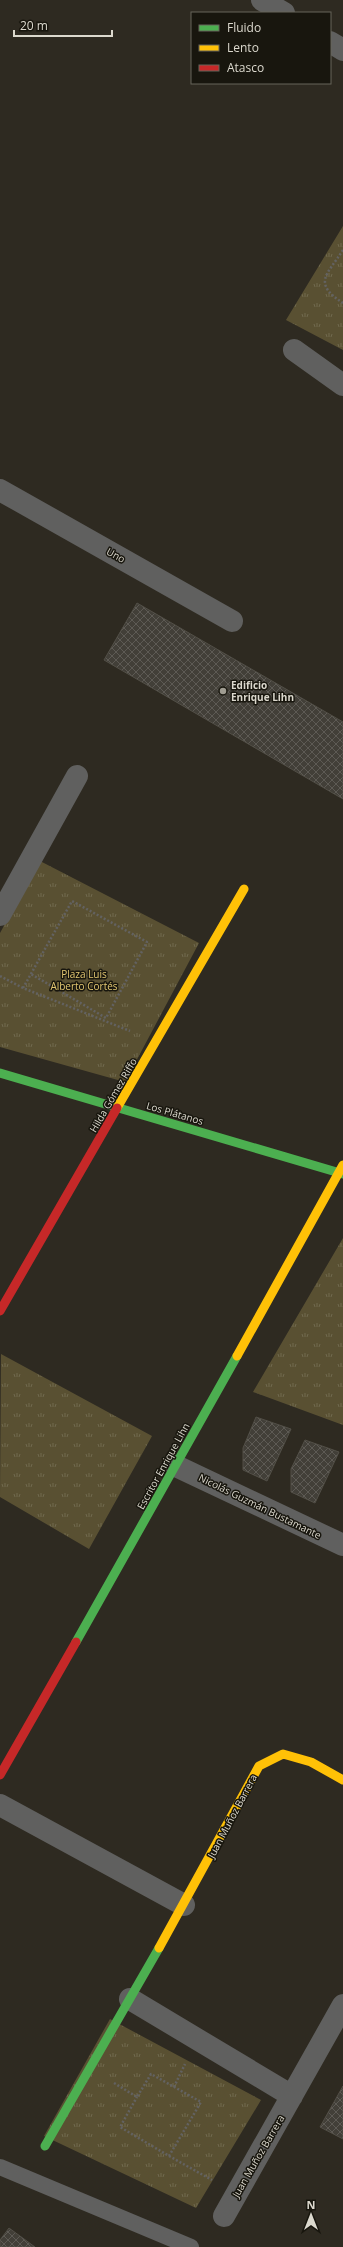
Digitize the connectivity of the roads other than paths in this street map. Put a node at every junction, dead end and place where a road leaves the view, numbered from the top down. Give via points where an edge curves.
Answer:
1 (262, 0) edge
2 (282, 12) edge
3 (331, 43) edge
4 (343, 50) edge
5 (294, 350) dead end
6 (343, 385) edge
7 (0, 490) edge
8 (232, 621) dead end
9 (77, 776) dead end
10 (244, 889) dead end
11 (0, 915) edge
12 (0, 1072) edge
13 (118, 1108) junction
14 (342, 1171) edge
15 (0, 1311) edge
16 (176, 1466) junction
17 (343, 1546) edge
18 (0, 1775) edge
19 (343, 1780) edge
20 (0, 1805) edge
21 (184, 1905) junction
22 (130, 1999) junction
23 (343, 2005) edge
24 (292, 2096) junction
25 (45, 2146) dead end
26 (0, 2167) edge
27 (224, 2216) dead end
28 (191, 2247) edge

1 - 2 street
3 - 4 street
5 - 6 street
7 - 8 street, Uno
9 - 11 street
10 - 13 street, Hilda Gómez Riffo
12 - 13 street, Los Plátanos
13 - 14 street, Los Plátanos
13 - 15 street, Hilda Gómez Riffo
14 - 16 street, Escritor Enrique Lihn
16 - 17 street, Nicolás Guzmán Bustamante
16 - 18 street, Escritor Enrique Lihn
19 - 21 street, Juan Muñoz Barrera via 311,1762 283,1754 259,1766
20 - 21 street
21 - 22 street, Juan Muñoz Barrera
22 - 24 street
22 - 25 street, Juan Muñoz Barrera
23 - 24 street, Juan Muñoz Barrera
24 - 27 street, Juan Muñoz Barrera
26 - 28 lane

